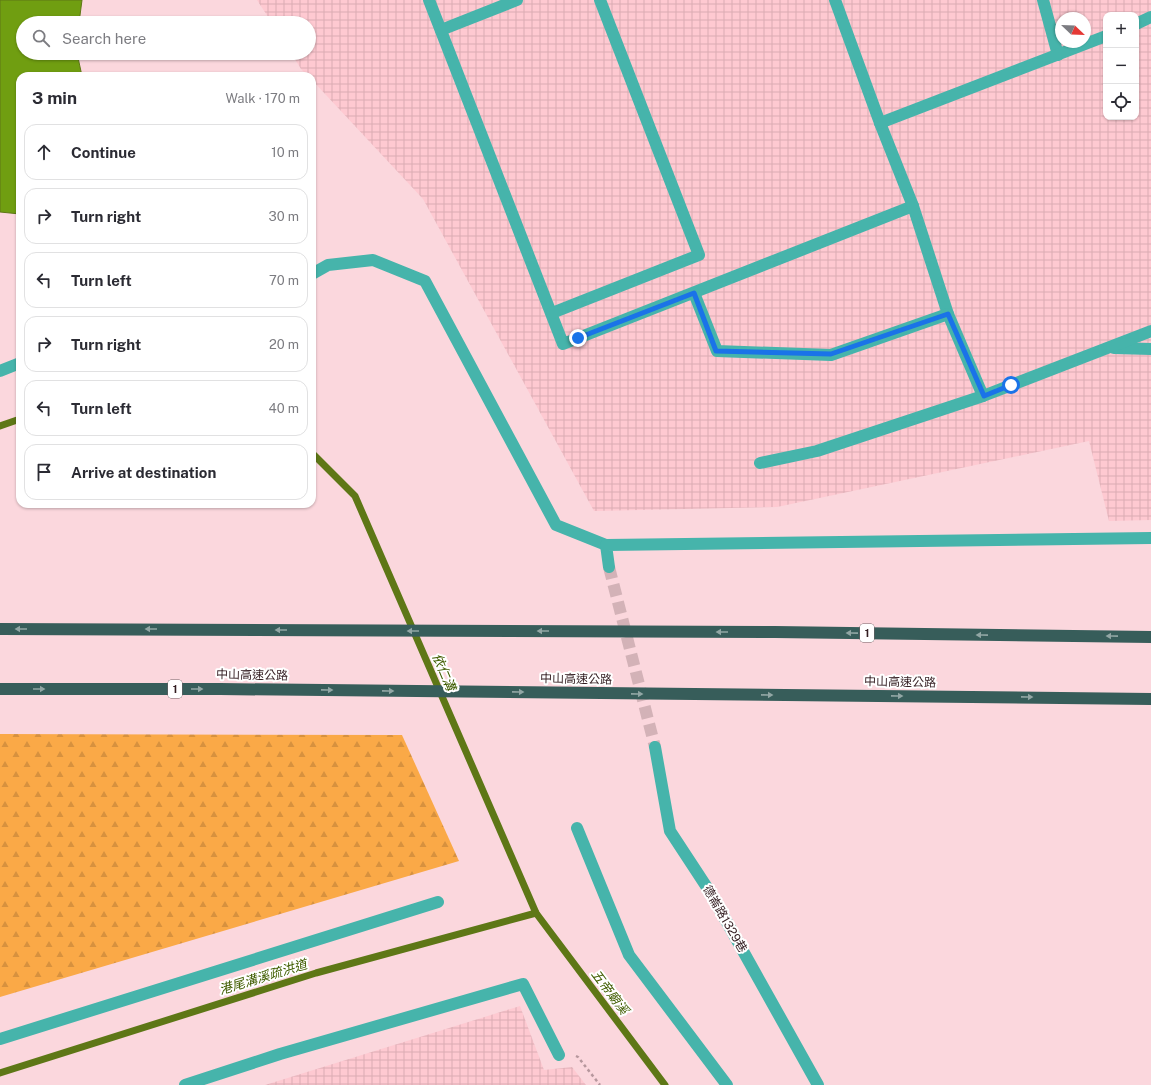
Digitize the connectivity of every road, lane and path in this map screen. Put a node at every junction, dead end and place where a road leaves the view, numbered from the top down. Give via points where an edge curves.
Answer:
1 (429, 0) edge
2 (516, 0) edge
3 (600, 0) edge
4 (835, 0) edge
5 (1043, 0) edge
6 (1151, 18) edge
7 (1139, 23) edge
8 (441, 30) junction
9 (1103, 37) edge
10 (1058, 55) junction
11 (880, 123) junction
12 (913, 206) junction
13 (316, 272) edge
14 (694, 293) junction
15 (552, 313) junction
16 (948, 314) junction
17 (1151, 332) edge
18 (1108, 348) junction
19 (1151, 349) edge
20 (16, 364) edge
21 (0, 371) edge
22 (984, 396) junction
23 (760, 463) dead end
24 (1151, 538) edge
25 (606, 545) junction
26 (609, 567) tunnel mouth
27 (0, 629) edge
28 (1151, 637) edge
29 (0, 688) edge
30 (1151, 698) edge
31 (655, 747) tunnel mouth
32 (577, 828) dead end
33 (438, 902) dead end
34 (0, 1039) edge
35 (559, 1054) joint
36 (185, 1085) edge
37 (600, 1085) edge
38 (727, 1085) edge
39 (818, 1085) edge

1 - 8 lane
2 - 8 lane
3 - 15 lane via 699,255
4 - 11 lane
5 - 10 lane
6 - 7 lane
8 - 15 lane
9 - 10 lane
10 - 11 lane
11 - 12 lane
12 - 14 lane
12 - 16 lane
13 - 25 lane via 328,265 373,260 425,281 556,525
14 - 15 lane via 563,344
14 - 16 lane via 716,351 831,354
16 - 22 lane
17 - 18 lane
18 - 19 lane
18 - 22 lane
20 - 21 lane
22 - 23 lane via 817,451
24 - 25 lane
25 - 26 lane
28 -> 27 highway, 1
29 -> 30 highway, 中山高速公路 / 1
31 - 39 lane, 德崙路1329巷 via 670,831 710,892
32 - 38 lane via 629,955
33 - 34 lane
35 - 36 lane via 524,984 280,1054
35 - 37 path via 578,1057

